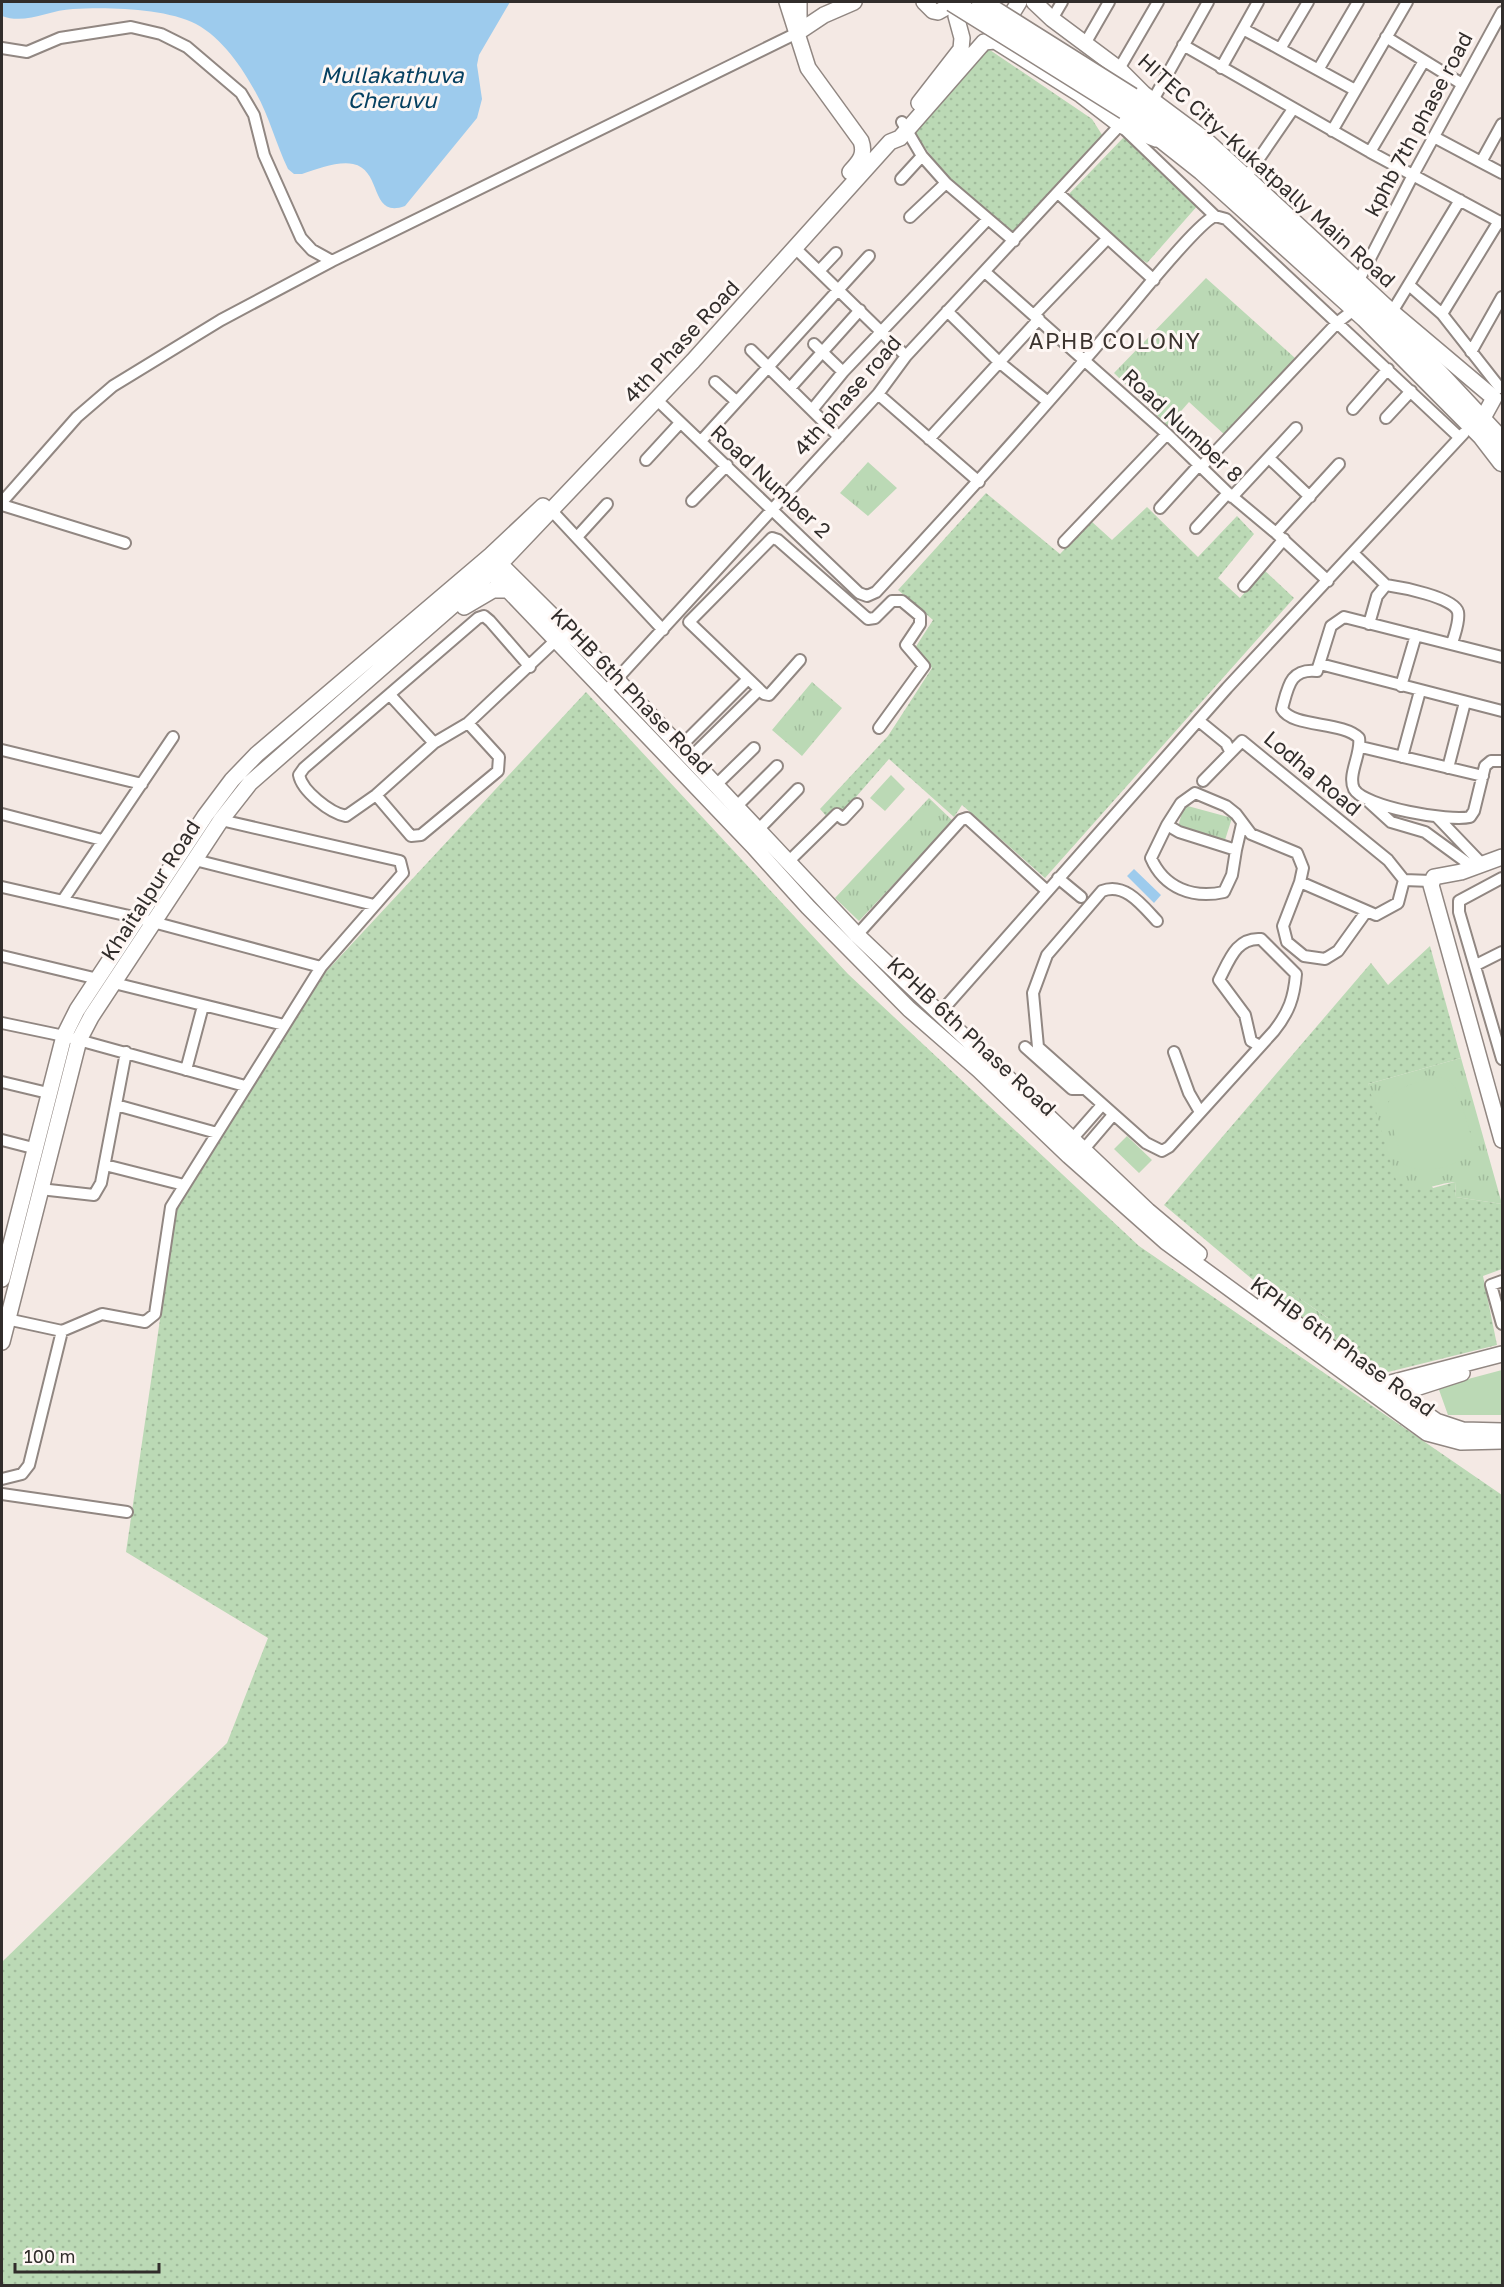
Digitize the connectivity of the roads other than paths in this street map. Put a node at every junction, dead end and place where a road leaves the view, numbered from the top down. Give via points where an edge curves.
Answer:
1 (787, 2) edge
2 (799, 2) edge
3 (854, 2) edge
4 (924, 2) edge
5 (954, 2) edge
6 (967, 2) edge
7 (981, 2) edge
8 (1019, 2) edge
9 (1034, 2) edge
10 (1062, 2) edge
11 (1109, 2) edge
12 (1158, 2) edge
13 (1208, 2) edge
14 (1258, 2) edge
15 (1308, 2) edge
16 (1359, 2) edge
17 (1407, 2) edge
18 (1503, 12) edge
19 (1052, 19) junction
20 (1243, 29) junction
21 (797, 33) junction
22 (1386, 37) junction
23 (995, 41) junction
24 (1086, 42) junction
25 (1183, 45) junction
26 (2, 48) edge
27 (1280, 49) junction
28 (1424, 62) junction
29 (1221, 68) junction
30 (1119, 69) junction
31 (1318, 70) junction
32 (1462, 84) junction
33 (1355, 90) junction
34 (1153, 100) junction
35 (1293, 109) junction
36 (1125, 111) junction
37 (1503, 124) edge
38 (904, 126) junction
39 (1332, 131) junction
40 (1434, 136) junction
41 (1370, 152) junction
42 (922, 156) junction
43 (1481, 162) junction
44 (1503, 173) edge
45 (1413, 175) junction
46 (1247, 176) junction
47 (900, 179) dead end
48 (946, 183) junction
49 (1058, 193) junction
50 (1460, 200) junction
51 (1215, 216) junction
52 (910, 217) dead end
53 (988, 219) junction
54 (1501, 222) edge
55 (1107, 239) junction
56 (1014, 241) junction
57 (794, 247) junction
58 (836, 253) dead end
59 (869, 256) dead end
60 (332, 261) junction
61 (819, 271) junction
62 (985, 272) junction
63 (1154, 280) junction
64 (1356, 283) junction
65 (1409, 285) junction
66 (839, 290) junction
67 (1503, 297) edge
68 (1355, 309) junction
69 (860, 310) junction
70 (947, 311) junction
71 (1392, 312) junction
72 (1442, 314) junction
73 (1036, 317) junction
74 (1338, 322) junction
75 (882, 331) junction
76 (818, 348) junction
77 (750, 350) dead end
78 (1471, 352) junction
79 (906, 356) junction
80 (1084, 361) junction
81 (999, 362) junction
82 (768, 365) junction
83 (1388, 369) junction
84 (843, 372) junction
85 (715, 382) dead end
86 (791, 387) junction
87 (1411, 391) junction
88 (878, 394) junction
89 (1500, 394) edge
90 (656, 399) junction
91 (736, 401) junction
92 (1048, 402) junction
93 (1353, 409) dead end
94 (812, 410) junction
95 (1386, 418) dead end
96 (680, 423) junction
97 (1471, 427) junction
98 (1296, 428) dead end
99 (1167, 434) junction
100 (839, 437) junction
101 (929, 439) junction
102 (701, 441) junction
103 (1503, 441) edge
104 (1269, 458) junction
105 (646, 460) dead end
106 (1503, 462) edge
107 (1339, 464) dead end
108 (727, 465) junction
109 (1200, 466) junction
110 (979, 482) junction
111 (1230, 495) junction
112 (1310, 497) junction
113 (692, 501) dead end
114 (2, 503) edge
115 (608, 504) dead end
116 (773, 508) junction
117 (1160, 508) dead end
118 (552, 511) junction
119 (1196, 528) dead end
120 (1280, 536) junction
121 (577, 537) junction
122 (1064, 542) dead end
123 (125, 543) dead end
124 (1353, 553) junction
125 (491, 564) junction
126 (1328, 580) junction
127 (1386, 585) junction
128 (1244, 586) dead end
129 (507, 590) junction
130 (443, 616) junction
131 (1369, 624) junction
132 (663, 630) junction
133 (1416, 635) junction
134 (555, 641) junction
135 (1452, 644) junction
136 (1503, 657) edge
137 (800, 660) dead end
138 (1320, 664) junction
139 (530, 667) junction
140 (748, 679) junction
141 (617, 680) junction
142 (1401, 686) junction
143 (759, 690) junction
144 (605, 692) junction
145 (1420, 692) junction
146 (390, 695) junction
147 (1465, 702) junction
148 (1503, 711) edge
149 (1199, 721) junction
150 (468, 723) junction
151 (879, 728) dead end
152 (173, 738) dead end
153 (434, 743) junction
154 (1361, 747) junction
155 (754, 748) dead end
156 (1229, 749) junction
157 (2, 750) edge
158 (685, 752) junction
159 (1402, 757) junction
160 (1503, 761) edge
161 (777, 766) dead end
162 (1448, 768) junction
163 (1483, 776) junction
164 (1203, 781) dead end
165 (142, 784) junction
166 (716, 785) junction
167 (798, 789) dead end
168 (376, 795) junction
169 (1364, 798) junction
170 (857, 804) dead end
171 (736, 807) junction
172 (2, 814) edge
173 (1437, 817) junction
174 (221, 820) junction
175 (1242, 824) junction
176 (1167, 825) junction
177 (758, 830) junction
178 (1425, 832) junction
179 (1449, 832) junction
180 (102, 840) junction
181 (1236, 850) junction
182 (1503, 857) edge
183 (195, 860) junction
184 (788, 862) junction
185 (1478, 866) junction
186 (1059, 878) junction
187 (1503, 878) edge
188 (1408, 879) junction
189 (1432, 881) junction
190 (1300, 882) junction
191 (2, 887) edge
192 (1047, 891) junction
193 (1081, 897) dead end
194 (63, 900) junction
195 (374, 905) junction
196 (1403, 905) dead end
197 (1366, 912) junction
198 (138, 918) junction
199 (1157, 921) dead end
200 (154, 922) junction
201 (857, 935) junction
202 (1503, 952) edge
203 (2, 957) edge
204 (1476, 965) junction
205 (321, 966) junction
206 (98, 979) junction
207 (114, 983) junction
208 (203, 1006) junction
209 (939, 1014) junction
210 (2, 1023) edge
211 (284, 1025) junction
212 (1499, 1030) edge
213 (71, 1038) junction
214 (1260, 1046) junction
215 (1025, 1047) dead end
216 (126, 1052) junction
217 (1174, 1052) dead end
218 (1503, 1059) edge
219 (186, 1070) junction
220 (2, 1082) edge
221 (245, 1086) junction
222 (1083, 1089) junction
223 (48, 1093) junction
224 (116, 1105) junction
225 (1102, 1105) junction
226 (1200, 1112) junction
227 (1111, 1117) junction
228 (217, 1133) junction
229 (1502, 1139) edge
230 (2, 1140) edge
231 (1078, 1144) junction
232 (33, 1148) junction
233 (105, 1165) junction
234 (184, 1185) junction
235 (40, 1189) junction
236 (1144, 1215) junction
237 (4, 1262) edge
238 (2, 1279) edge
239 (1503, 1281) edge
240 (4, 1318) edge
241 (1503, 1324) edge
242 (62, 1331) junction
243 (2, 1342) edge
244 (1503, 1354) edge
245 (1503, 1362) edge
246 (1381, 1392) junction
247 (1503, 1431) edge
248 (1503, 1441) edge
249 (2, 1479) edge
250 (2, 1494) edge
251 (127, 1512) dead end

1 - 21 street
2 - 21 street via 801,23
3 - 21 street
4 - 5 street via 938,12
5 - 36 main road, bridge
6 - 38 street, 4th Phase Road via 957,16 961,49
7 - 36 main road, bridge
8 - 23 street
9 - 19 street, HITEC City–Kukatpally Main Road
10 - 19 street
11 - 24 street
12 - 30 street
13 - 25 street
14 - 20 street
15 - 27 street
16 - 31 street
17 - 22 street
18 - 32 street, kphb 7th phase road
19 - 24 street, HITEC City–Kukatpally Main Road
20 - 27 street
20 - 29 street
21 - 60 street
21 - 125 street, 4th Phase Road via 808,68 861,141 861,159
22 - 28 street
22 - 33 street
23 - 36 street, HITEC City–Kukatpally Main Road via 1081,95
23 - 38 street, 4th Phase Road via 984,42
24 - 30 street, HITEC City–Kukatpally Main Road
25 - 29 street
25 - 34 street
26 - 60 street via 27,52 60,38 131,27 161,34 188,47 241,93 254,115 264,155 301,238 312,250
27 - 31 street
28 - 32 street
28 - 41 street
29 - 35 street
30 - 34 street, HITEC City–Kukatpally Main Road
31 - 33 street
32 - 40 street, kphb 7th phase road
33 - 39 street
34 - 46 street, HITEC City–Kukatpally Main Road
35 - 39 street
35 - 46 street
36 - 49 street, 4th phase road
36 - 51 street
36 - 64 main road via 1186,140
36 - 68 main road, HITEC City–Kukatpally Main Road via 1170,144
37 - 43 street
38 - 42 street
38 - 57 street, 4th Phase Road via 900,138 890,142
39 - 41 street
40 - 43 street
40 - 45 street, kphb 7th phase road
41 - 45 street
42 - 47 street
42 - 48 street
43 - 44 street
45 - 50 street
45 - 64 street, kphb 7th phase road
46 - 64 street, HITEC City–Kukatpally Main Road
48 - 52 street
48 - 53 street
49 - 55 street
49 - 56 street, 4th phase road
50 - 54 street
50 - 65 street
51 - 63 street
51 - 74 street via 1226,219
53 - 56 street
53 - 75 street
54 - 72 street
55 - 63 street
55 - 73 street
56 - 62 street, 4th phase road
57 - 61 street
57 - 90 street, 4th Phase Road
58 - 61 street
59 - 66 street
60 - 114 street via 221,320 113,386 77,417
61 - 66 street
62 - 70 street, 4th phase road
62 - 73 street, Road Number 8
63 - 80 street
64 - 71 street, HITEC City–Kukatpally Main Road
64 - 97 main road via 1420,350
65 - 71 street
65 - 72 street
66 - 69 street
66 - 82 street
67 - 78 street
68 - 74 street
68 - 97 main road, HITEC City–Kukatpally Main Road
69 - 75 street
69 - 76 street
70 - 79 street, 4th phase road
70 - 81 street
71 - 89 street, HITEC City–Kukatpally Main Road
72 - 78 street
73 - 80 street, Road Number 8
73 - 81 street
74 - 83 street
74 - 109 street
75 - 79 street
75 - 84 street
76 - 84 street
76 - 86 street
77 - 82 street
78 - 89 street
79 - 88 street, 4th phase road
80 - 92 street
80 - 99 street, Road Number 8
81 - 92 street
81 - 101 street
82 - 86 street
82 - 91 street
83 - 87 street
83 - 93 street
84 - 94 street
85 - 91 street
86 - 94 street
87 - 95 street
87 - 97 street
88 - 100 street, 4th phase road
88 - 101 street
89 - 97 street
90 - 96 street, Road Number 2
90 - 118 street, 4th Phase Road
91 - 102 street
92 - 110 street
94 - 100 street
96 - 102 street, Road Number 2
96 - 105 street
97 - 103 main road
97 - 106 main road, HITEC City–Kukatpally Main Road
97 - 124 street
98 - 104 street
99 - 109 street, Road Number 8
99 - 122 street
100 - 116 street, 4th phase road
101 - 110 street
102 - 108 street, Road Number 2
104 - 111 street
104 - 112 street
107 - 112 street
108 - 113 street
108 - 116 street, Road Number 2
109 - 111 street, Road Number 8
109 - 117 street
110 - 116 street, Road Number 2 via 876,592 867,596 859,593
111 - 119 street
111 - 120 street, Road Number 8
112 - 120 street
114 - 123 street
115 - 121 street
116 - 132 street, 4th phase road
118 - 121 street
118 - 125 street, 4th Phase Road
120 - 126 street, Road Number 8
120 - 128 street
121 - 132 street
124 - 126 street
124 - 127 street
125 - 129 street, KPHB 6th Phase Road
125 - 130 street, Khaitalpur Road
125 - 141 street, KPHB 6th Phase Road
125 - 198 street, Khaitalpur Road via 257,754 205,816
126 - 149 street
127 - 131 street via 1377,596
127 - 135 street via 1448,601 1456,608
129 - 130 street via 494,590
129 - 134 street, KPHB 6th Phase Road
130 - 174 street, Khaitalpur Road via 273,761
131 - 133 street
131 - 138 street via 1344,617 1338,620 1331,626
132 - 141 street, 4th phase road
133 - 135 street
133 - 142 street
134 - 139 street
134 - 144 street, KPHB 6th Phase Road
135 - 136 street
137 - 143 street via 769,695
138 - 142 street
138 - 154 street via 1317,671 1307,670 1292,677 1282,709 1291,717 1355,734
139 - 146 street via 484,616
139 - 150 street
140 - 143 street
140 - 151 street via 689,622 772,538 868,619 875,618 892,601 902,601 920,616 920,624 906,645 924,666
140 - 158 street
141 - 144 street, 4th phase road
141 - 158 street, KPHB 6th Phase Road
142 - 145 street
143 - 158 street
144 - 236 street, KPHB 6th Phase Road via 909,1009
145 - 147 street
145 - 159 street
146 - 153 street
146 - 168 street via 299,775 301,783 346,816
147 - 148 street
147 - 162 street
149 - 156 street
149 - 186 street
150 - 153 street
150 - 168 street via 499,757 498,771 421,835 411,836
152 - 165 street
153 - 168 street
154 - 159 street
154 - 169 street via 1353,781 1354,789
155 - 166 street
156 - 164 street, Lodha Road
156 - 188 street, Lodha Road via 1242,741 1248,743
157 - 165 street
158 - 166 street, KPHB 6th Phase Road
159 - 162 street
160 - 163 street via 1491,761
161 - 171 street
162 - 163 street
163 - 173 street via 1470,817
165 - 180 street
166 - 171 street, KPHB 6th Phase Road
167 - 177 street
169 - 173 street
169 - 178 street via 1392,822
170 - 184 street via 843,819 837,814
171 - 177 street, KPHB 6th Phase Road
172 - 180 street
173 - 179 street
174 - 183 street, Khaitalpur Road
174 - 195 street via 400,861 403,873
175 - 176 street via 1226,806 1195,793 1181,803
175 - 181 street
175 - 190 street via 1251,834 1297,853 1303,868
176 - 181 street
176 - 181 street via 1151,858 1156,871 1180,890 1201,895 1224,892 1232,875
177 - 184 street, KPHB 6th Phase Road
178 - 179 street
178 - 185 street
179 - 185 street
180 - 194 street
182 - 185 street
183 - 195 street
183 - 200 street, Khaitalpur Road
184 - 201 street, KPHB 6th Phase Road
185 - 189 street
186 - 192 street
186 - 193 street
187 - 204 street via 1459,901
188 - 189 street
188 - 189 street
188 - 196 street
188 - 197 street via 1398,903 1382,913
189 - 229 street
190 - 197 street
190 - 197 street via 1283,926 1287,942 1304,956 1325,959 1338,951
191 - 194 street
192 - 201 street via 967,818 961,820
192 - 209 street
194 - 198 street
195 - 205 street
198 - 200 street
198 - 206 street, Khaitalpur Road
199 - 222 street via 1137,900 1112,888 1102,891 1047,955 1033,993 1038,1047
200 - 205 street
200 - 207 street, Khaitalpur Road
201 - 209 street, KPHB 6th Phase Road
202 - 204 street
203 - 206 street
204 - 212 street
205 - 211 street
206 - 213 street, Khaitalpur Road via 77,1010
207 - 208 street
207 - 213 street, Khaitalpur Road
208 - 211 street
208 - 219 street
209 - 231 street, KPHB 6th Phase Road
210 - 213 street
211 - 221 street
212 - 218 street
213 - 216 street
213 - 223 street, Khaitalpur Road
213 - 235 street, Khaitalpur Road
214 - 214 street via 1287,1014 1296,974 1261,939 1249,938 1238,945 1219,980 1245,1015 1251,1041
214 - 226 street
215 - 222 street via 1072,1089
216 - 219 street
216 - 224 street
217 - 226 street
219 - 221 street
220 - 223 street
221 - 228 street
222 - 225 street
223 - 232 street, Khaitalpur Road
224 - 228 street
224 - 233 street
225 - 227 street
225 - 231 street
226 - 227 street via 1162,1150
227 - 231 street
228 - 234 street
230 - 232 street
231 - 236 street, KPHB 6th Phase Road
232 - 237 street, Khaitalpur Road
233 - 234 street
233 - 235 street via 94,1195
234 - 242 street via 171,1207 155,1314 145,1322 102,1314
235 - 240 street, Khaitalpur Road
236 - 246 street, KPHB 6th Phase Road
237 - 238 street, Khaitalpur Road
239 - 241 street via 1491,1285
240 - 242 street
240 - 243 street, Khaitalpur Road
242 - 249 street via 29,1466 22,1474
244 - 246 street, KPHB 6th Phase Road
245 - 246 street, KPHB 6th Phase Road
246 - 247 street, KPHB 6th Phase Road via 1445,1425 1462,1430
246 - 248 street, KPHB 6th Phase Road via 1427,1433 1438,1438
250 - 251 street

